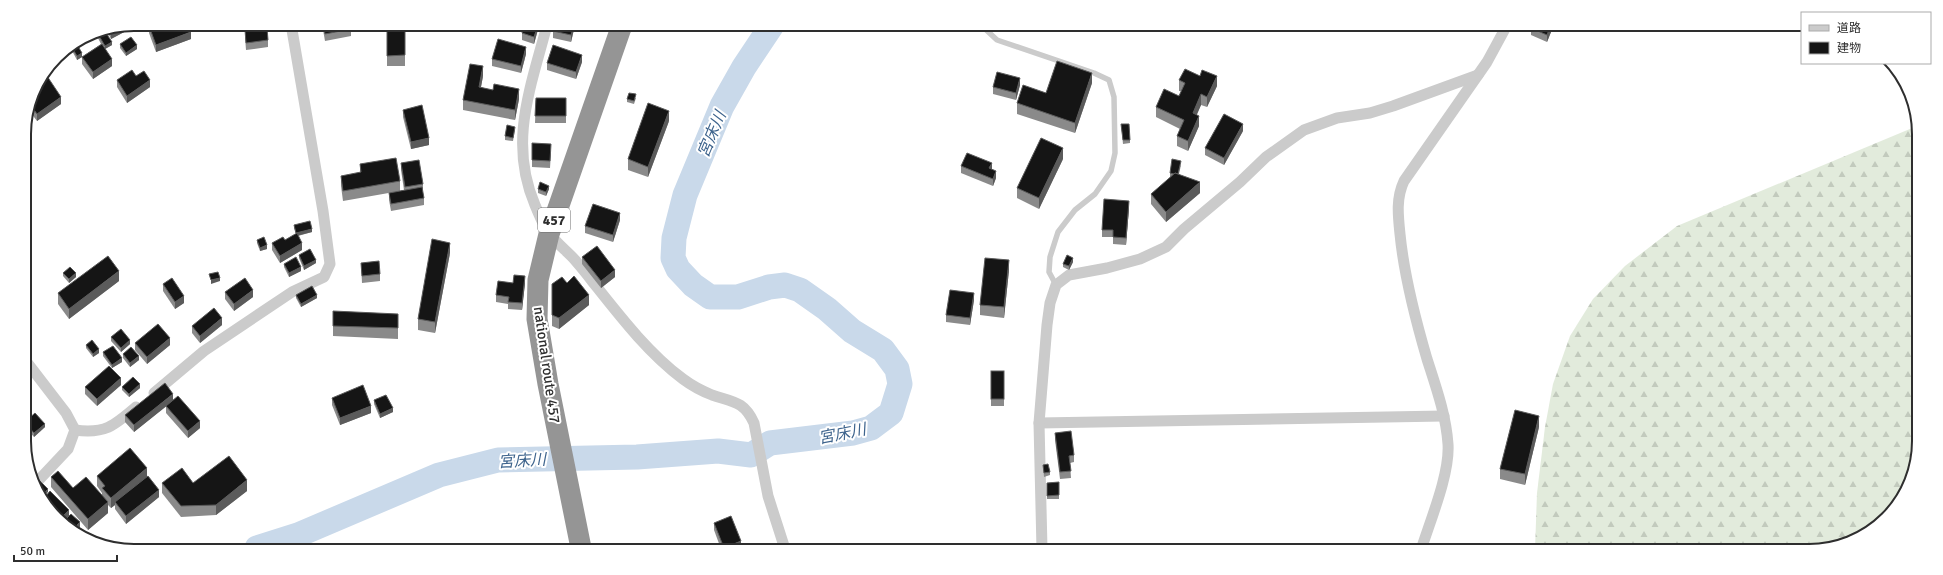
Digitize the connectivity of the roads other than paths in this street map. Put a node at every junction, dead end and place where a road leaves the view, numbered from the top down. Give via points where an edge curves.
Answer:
1 (292, 31) edge
2 (545, 31) edge
3 (620, 31) edge
4 (987, 31) edge
5 (1504, 31) edge
6 (1478, 75) junction
7 (550, 234) junction
8 (1056, 285) junction
9 (31, 368) edge
10 (1444, 416) junction
11 (1039, 423) junction
12 (75, 430) junction
13 (39, 480) edge
14 (580, 544) edge
15 (783, 544) edge
16 (1042, 544) edge
17 (1423, 544) edge

1 - 12 street via 323,211 330,264 327,272 324,277 292,292 204,351 116,424 102,431
2 - 7 street via 525,107 522,147 530,192
3 - 7 highway, national route 457 / 457
4 - 8 lane via 997,40 1109,80 1114,98 1116,153 1110,171 1095,194 1075,210 1058,232 1050,257 1049,272
5 - 6 street via 1495,51
6 - 8 street via 1393,106 1370,113 1336,118 1304,130 1266,157 1166,247 1140,260 1069,275
6 - 10 street via 1404,181 1398,197 1405,268 1419,332
7 - 14 highway, national route 457 / 457 via 538,280 537,319
7 - 15 street via 577,261 612,306 664,363 698,388 738,403 751,416 756,429 768,496
8 - 11 street via 1047,326
9 - 12 street via 66,413
10 - 11 street
10 - 17 street via 1448,446 1447,463
11 - 16 street
12 - 13 street via 68,449

